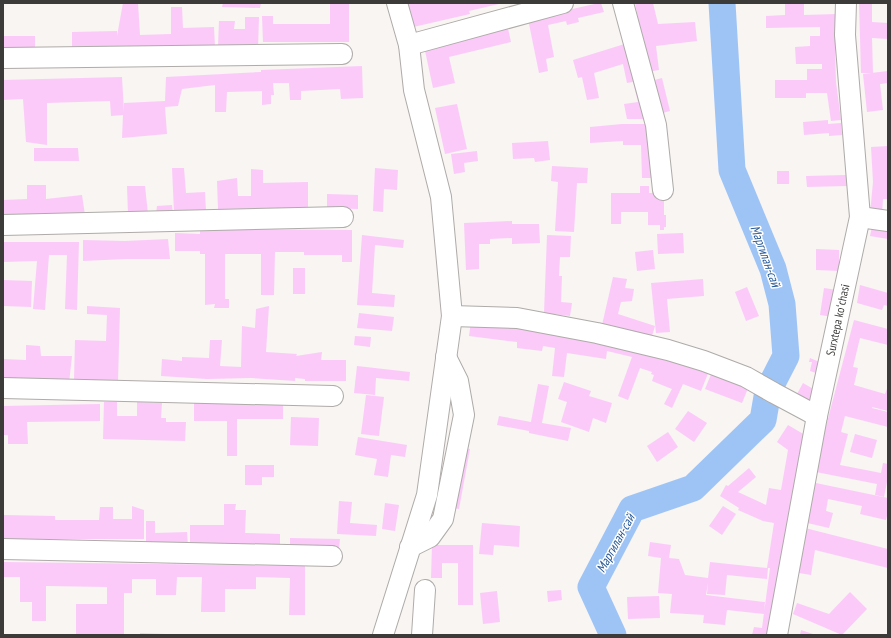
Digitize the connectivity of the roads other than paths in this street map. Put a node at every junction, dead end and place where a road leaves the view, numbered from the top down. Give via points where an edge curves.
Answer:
1 (396, 3) edge
2 (564, 3) edge
3 (623, 3) edge
4 (846, 3) edge
5 (409, 45) junction
6 (342, 54) dead end
7 (3, 58) edge
8 (663, 190) dead end
9 (343, 217) dead end
10 (860, 217) junction
11 (888, 221) edge
12 (3, 226) edge
13 (452, 316) junction
14 (3, 388) edge
15 (333, 396) dead end
16 (817, 416) junction
17 (3, 549) edge
18 (332, 556) dead end
19 (425, 590) dead end
20 (383, 635) edge
21 (422, 635) edge
22 (777, 635) edge

1 - 5 street
2 - 5 street
3 - 8 street via 656,125
4 - 10 street, Surxtepa koʻchasi via 845,35
5 - 13 street via 414,90 441,197
6 - 7 street
9 - 12 street
10 - 11 street
10 - 16 street, Surxtepa koʻchasi
13 - 16 street via 517,318 668,350 746,377
13 - 20 street via 427,495
14 - 15 street
16 - 22 street, Surxtepa koʻchasi
17 - 18 street
19 - 21 street

